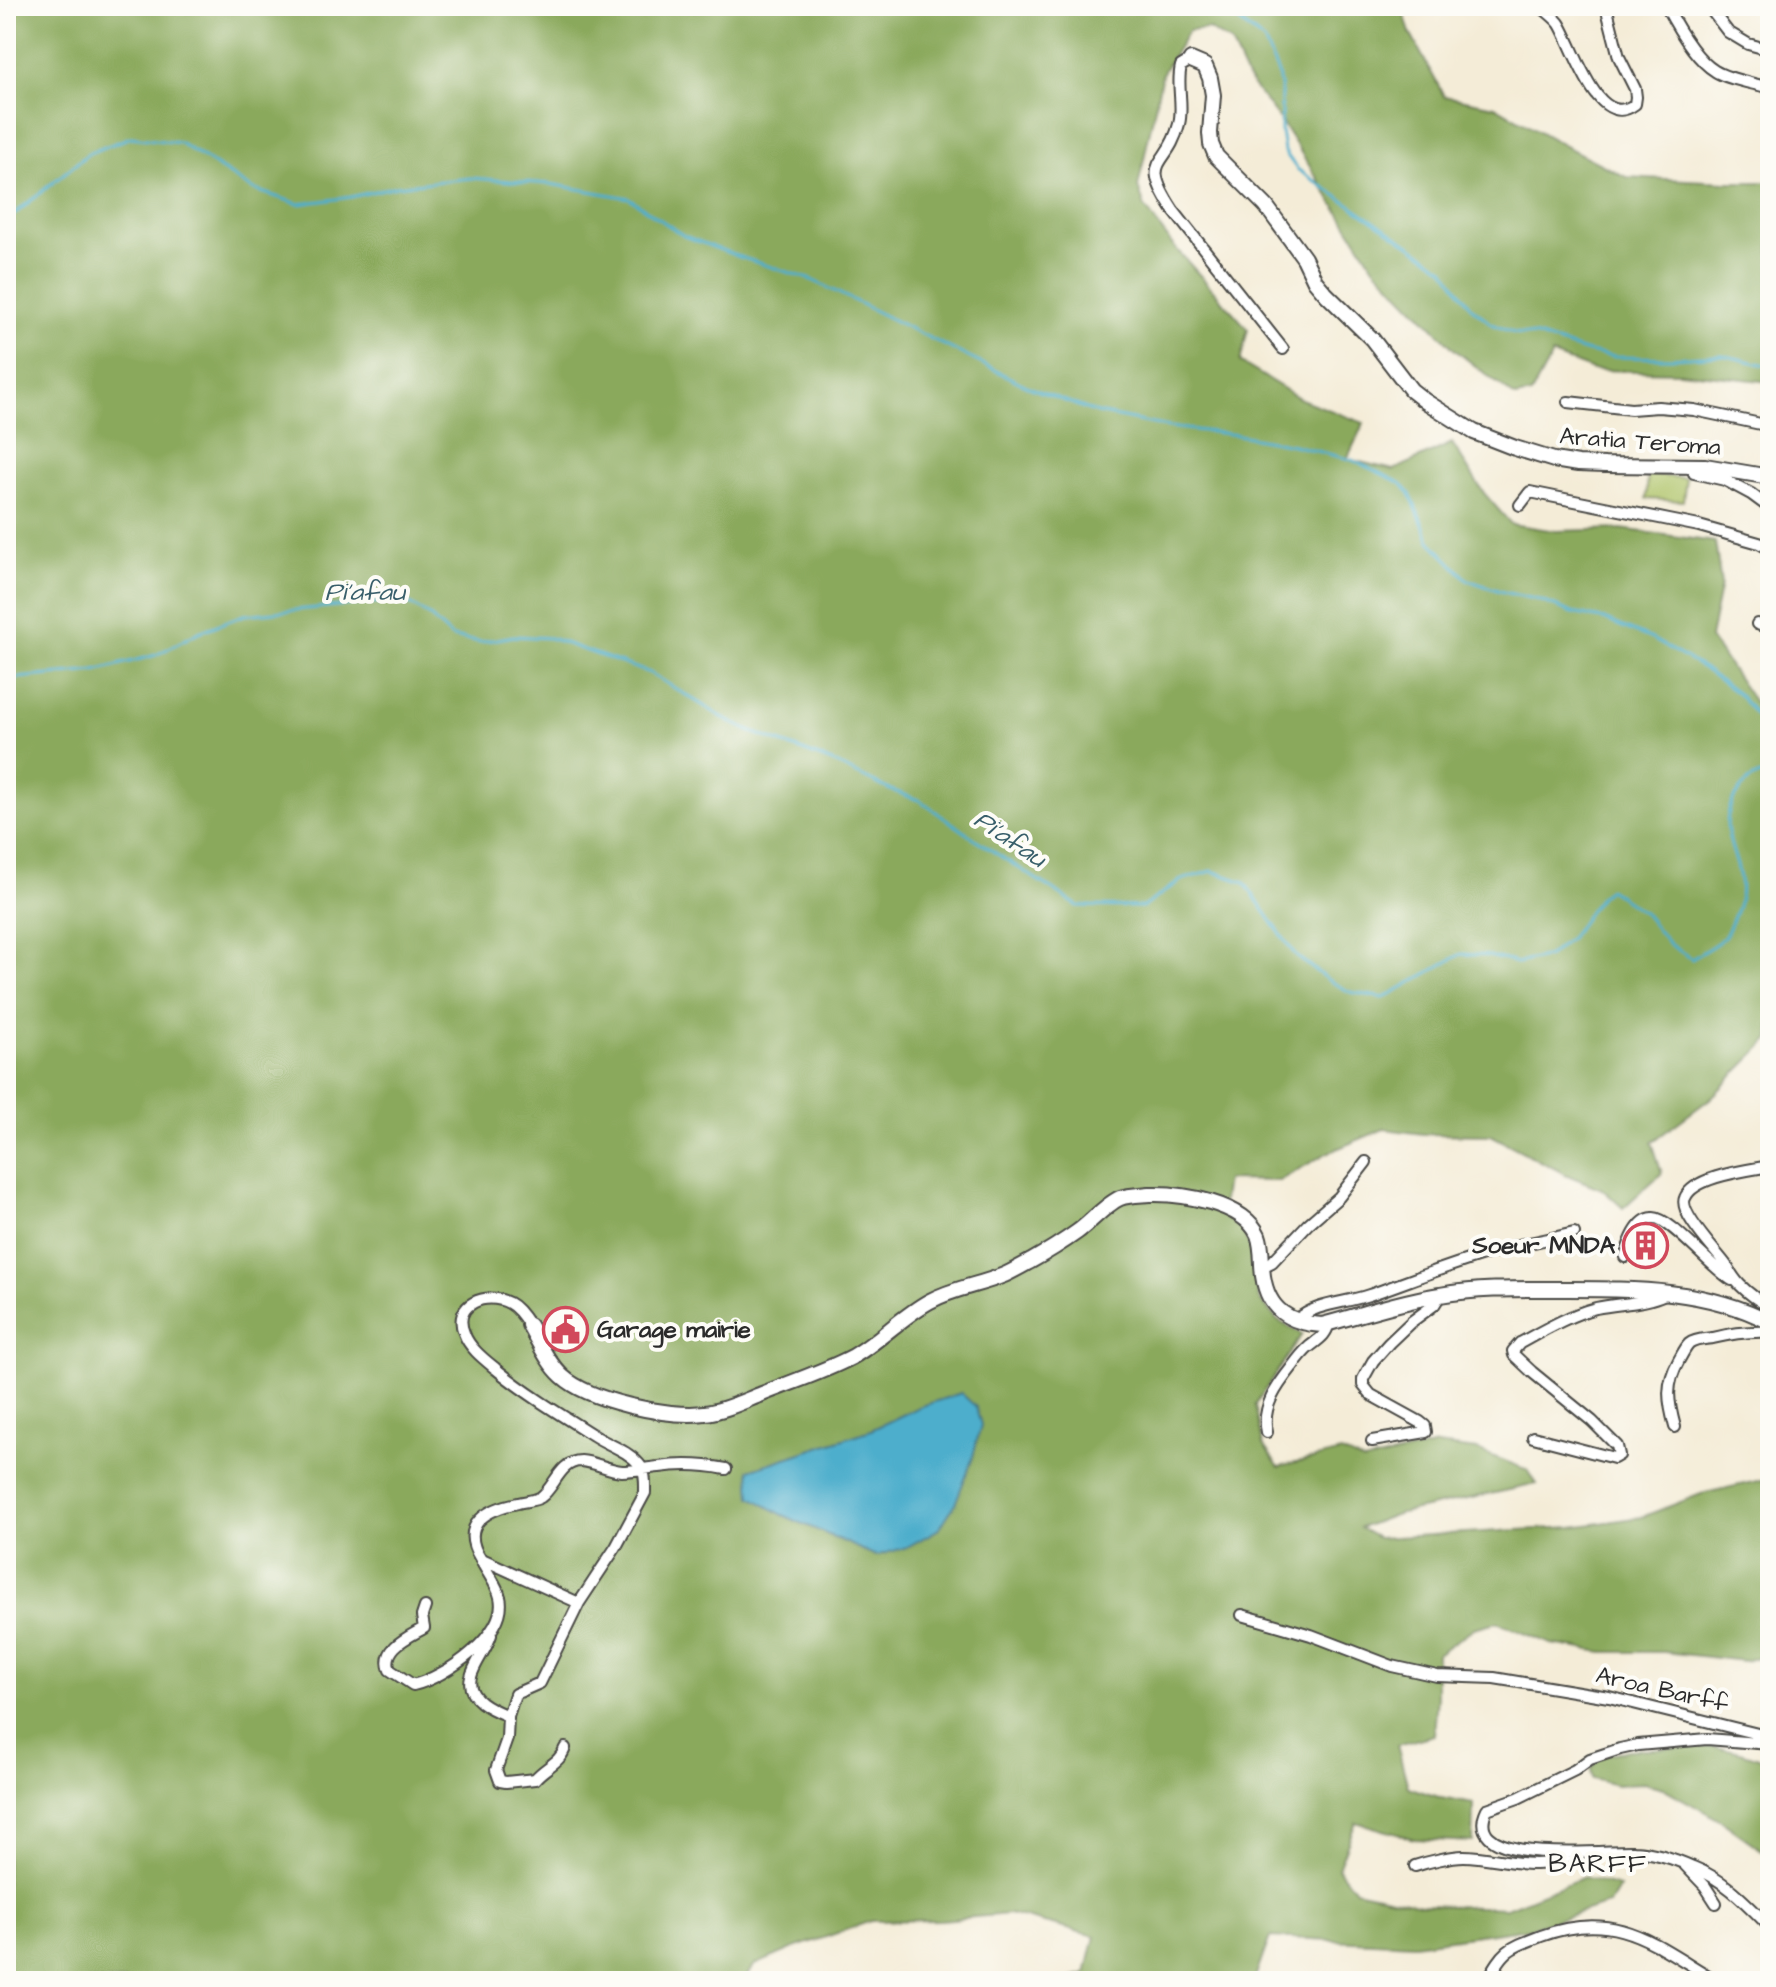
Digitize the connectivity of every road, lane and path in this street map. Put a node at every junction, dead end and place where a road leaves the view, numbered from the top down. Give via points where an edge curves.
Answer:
1 (1540, 6) edge
2 (1606, 6) edge
3 (1666, 6) edge
4 (1708, 6) edge
5 (1764, 6) edge
6 (1770, 12) edge
7 (1770, 50) edge
8 (1191, 60) joint
9 (1770, 88) edge
10 (1283, 349) dead end
11 (1568, 402) dead end
12 (1770, 426) edge
13 (1692, 465) junction
14 (1770, 477) edge
15 (1520, 505) dead end
16 (1770, 508) edge
17 (1770, 549) edge
18 (1757, 624) dead end
19 (1770, 628) edge
20 (1366, 1162) dead end
21 (1770, 1166) edge
22 (1574, 1233) dead end
23 (1625, 1257) dead end
24 (1262, 1267) junction
25 (1738, 1283) junction
26 (1670, 1292) junction
27 (1441, 1294) junction
28 (1770, 1307) edge
29 (1295, 1321) junction
30 (1770, 1322) edge
31 (1329, 1323) junction
32 (529, 1325) joint
33 (1770, 1332) edge
34 (1675, 1427) dead end
35 (1267, 1432) dead end
36 (1533, 1437) dead end
37 (1372, 1441) dead end
38 (641, 1467) junction
39 (726, 1469) dead end
40 (480, 1558) junction
41 (579, 1603) junction
42 (425, 1607) dead end
43 (1242, 1615) dead end
44 (497, 1620) junction
45 (508, 1716) junction
46 (1770, 1737) edge
47 (1770, 1744) edge
48 (565, 1748) dead end
49 (1575, 1853) junction
50 (1684, 1863) junction
51 (1415, 1866) dead end
52 (1716, 1903) dead end
53 (1770, 1927) edge
54 (1487, 1981) edge
55 (1717, 1981) edge

1 - 2 street via 1559,23 1587,82 1618,110 1635,104 1636,93 1619,57
3 - 9 street via 1716,72
4 - 7 street via 1728,32
5 - 6 street
8 - 10 street via 1181,66 1179,124 1156,169 1156,180 1173,210
8 - 13 main road, Aratia Teroma via 1205,66 1210,78 1210,133 1216,156 1266,206 1315,281 1372,339 1411,390 1474,432 1554,460
11 - 12 street via 1694,410
13 - 14 main road, Aratia Teroma
13 - 16 street via 1697,475 1725,480
15 - 17 street via 1530,492 1699,526
18 - 19 street
20 - 24 street via 1339,1197
21 - 25 street via 1713,1178 1685,1196 1683,1203
22 - 29 street via 1313,1308
23 - 25 street via 1639,1227 1656,1217
24 - 29 main road via 1275,1307
24 - 32 main road via 1259,1237 1242,1215 1181,1196 1118,1199 1032,1260 927,1302 852,1357 706,1413 625,1405 582,1390 562,1375
25 - 28 street
26 - 27 main road via 1504,1288
26 - 30 main road via 1738,1307
26 - 36 street via 1584,1311 1513,1351 1592,1421 1617,1446 1619,1455
27 - 31 main road
27 - 37 street via 1389,1343 1363,1379 1371,1395 1420,1422 1426,1432
29 - 31 main road
31 - 35 street via 1269,1401
32 - 38 street via 510,1303 494,1298 477,1300 462,1315 464,1335 497,1370
33 - 34 street via 1744,1331 1691,1342 1668,1389
38 - 39 street
38 - 40 street via 620,1471 570,1463 541,1497 482,1517 471,1537
38 - 41 street via 645,1493
40 - 41 street
40 - 44 street via 500,1595
41 - 45 street via 540,1683 515,1694
42 - 44 street via 424,1628 388,1657 390,1670 413,1685 468,1656
43 - 46 street, Aroa Barff via 1392,1666 1609,1697
44 - 45 street via 471,1686 482,1703
45 - 48 street via 507,1739 496,1770 500,1781 535,1779
47 - 49 street, Aroa Barff via 1707,1739 1605,1752 1487,1809 1483,1817 1485,1832 1514,1848
49 - 50 street via 1632,1851
49 - 51 street via 1540,1863 1466,1856
50 - 52 street
50 - 53 street via 1720,1881
54 - 55 street via 1515,1946 1568,1928 1603,1926 1650,1940

